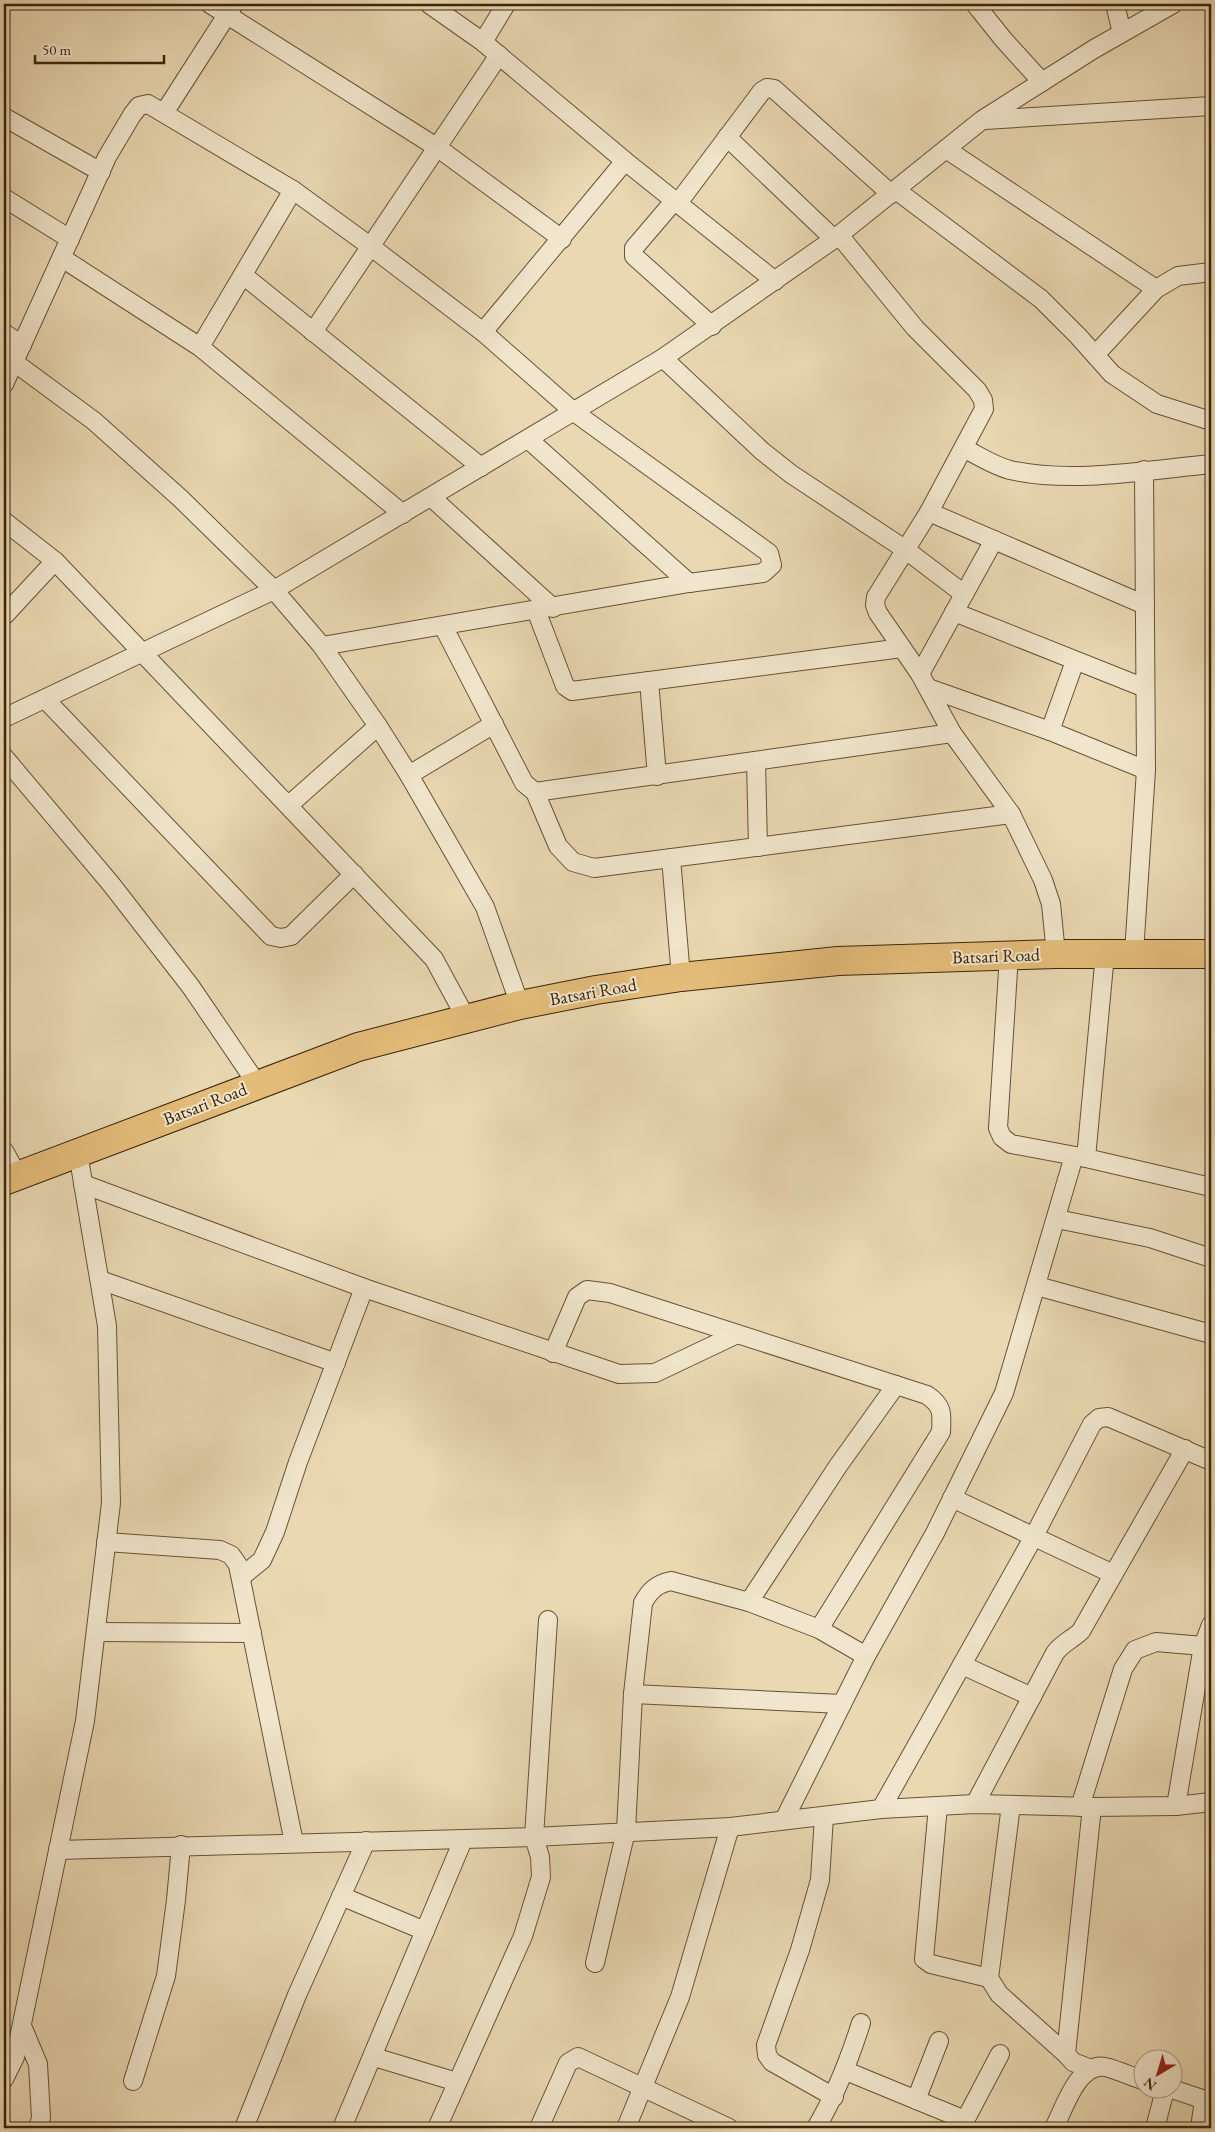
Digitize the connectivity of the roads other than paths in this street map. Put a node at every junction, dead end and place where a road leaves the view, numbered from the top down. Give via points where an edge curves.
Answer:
1 (210, 4) edge
2 (429, 4) edge
3 (506, 4) edge
4 (975, 4) edge
5 (1115, 4) edge
6 (1173, 4) edge
7 (230, 9) edge
8 (1122, 33) junction
9 (483, 42) junction
10 (499, 55) junction
11 (1042, 82) junction
12 (1211, 106) edge
13 (164, 113) junction
14 (982, 120) junction
15 (6, 124) edge
16 (727, 138) junction
17 (438, 148) junction
18 (946, 149) junction
19 (625, 161) junction
20 (101, 172) junction
21 (293, 190) junction
22 (893, 192) junction
23 (4, 198) edge
24 (676, 202) junction
25 (836, 237) junction
26 (70, 239) junction
27 (562, 239) junction
28 (370, 246) junction
29 (62, 258) junction
30 (1211, 272) edge
31 (243, 275) junction
32 (775, 281) junction
33 (1156, 289) junction
34 (712, 326) junction
35 (313, 332) junction
36 (483, 332) junction
37 (4, 333) edge
38 (22, 345) junction
39 (200, 347) junction
40 (1095, 355) junction
41 (663, 358) junction
42 (14, 362) junction
43 (4, 384) edge
44 (574, 412) junction
45 (1211, 421) edge
46 (528, 439) junction
47 (965, 449) junction
48 (1211, 464) edge
49 (481, 467) junction
50 (1144, 470) junction
51 (431, 497) junction
52 (930, 512) junction
53 (403, 514) junction
54 (4, 520) edge
55 (994, 540) junction
56 (906, 550) junction
57 (55, 561) junction
58 (689, 583) junction
59 (274, 590) junction
60 (964, 594) junction
61 (1145, 605) junction
62 (545, 609) junction
63 (954, 612) junction
64 (4, 616) edge
65 (442, 626) junction
66 (322, 646) junction
67 (902, 648) junction
68 (142, 653) junction
69 (1075, 661) junction
70 (649, 681) junction
71 (924, 681) junction
72 (1145, 688) junction
73 (45, 699) junction
74 (4, 718) edge
75 (494, 724) junction
76 (378, 726) junction
77 (1050, 731) junction
78 (952, 733) junction
79 (4, 757) edge
80 (756, 762) junction
81 (1146, 770) junction
82 (409, 775) junction
83 (657, 776) junction
84 (535, 792) junction
85 (289, 805) junction
86 (1011, 814) junction
87 (758, 847) junction
88 (670, 858) junction
89 (354, 874) junction
90 (1056, 954) junction
91 (1106, 954) junction
92 (1134, 954) junction
93 (1211, 954) edge
94 (1009, 955) junction
95 (681, 977) junction
96 (520, 1005) junction
97 (466, 1018) junction
98 (257, 1084) junction
99 (4, 1151) edge
100 (78, 1153) junction
101 (1080, 1157) junction
102 (11, 1178) edge
103 (83, 1184) junction
104 (1211, 1187) edge
105 (1057, 1219) junction
106 (1211, 1258) edge
107 (100, 1280) junction
108 (1037, 1286) junction
109 (364, 1288) junction
110 (1211, 1334) edge
111 (735, 1335) junction
112 (553, 1353) junction
113 (336, 1363) junction
114 (896, 1385) junction
115 (1185, 1449) junction
116 (1211, 1461) edge
117 (952, 1498) junction
118 (1034, 1538) junction
119 (106, 1542) junction
120 (1113, 1574) junction
121 (241, 1577) junction
122 (749, 1602) junction
123 (548, 1620) dead end
124 (1211, 1625) edge
125 (819, 1629) junction
126 (96, 1632) junction
127 (252, 1633) junction
128 (1203, 1646) junction
129 (866, 1656) junction
130 (962, 1665) junction
131 (633, 1694) junction
132 (1032, 1697) junction
133 (842, 1704) junction
134 (1211, 1802) edge
135 (975, 1804) junction
136 (1012, 1805) junction
137 (938, 1806) junction
138 (1176, 1806) junction
139 (1086, 1807) junction
140 (881, 1809) junction
141 (824, 1816) junction
142 (784, 1820) junction
143 (730, 1826) junction
144 (626, 1831) junction
145 (534, 1837) junction
146 (463, 1840) junction
147 (366, 1841) junction
148 (294, 1843) junction
149 (181, 1846) junction
150 (58, 1850) junction
151 (341, 1896) junction
152 (425, 1931) junction
153 (595, 1962) dead end
154 (989, 1978) junction
155 (861, 2023) dead end
156 (22, 2026) junction
157 (939, 2041) dead end
158 (1000, 2054) dead end
159 (1066, 2054) junction
160 (374, 2057) junction
161 (1091, 2068) junction
162 (846, 2071) junction
163 (1132, 2077) edge
164 (4, 2079) edge
165 (133, 2081) dead end
166 (457, 2082) junction
167 (644, 2087) junction
168 (1182, 2093) edge
169 (834, 2097) junction
170 (916, 2100) junction
171 (1162, 2100) edge
172 (1208, 2101) edge
173 (963, 2124) edge
174 (38, 2128) edge
175 (244, 2128) edge
176 (342, 2128) edge
177 (437, 2128) edge
178 (539, 2128) edge
179 (626, 2128) edge
180 (729, 2128) edge
181 (816, 2128) edge
182 (1054, 2128) edge
183 (1154, 2128) edge
184 (1200, 2128) edge

1 - 7 street
2 - 9 street
3 - 9 street
4 - 11 street
5 - 8 street
6 - 8 street
7 - 13 street
7 - 17 street
8 - 11 street
9 - 10 street
10 - 17 street
10 - 19 street
11 - 14 street
12 - 14 street
13 - 20 street via 148,104 139,106
13 - 21 street
14 - 18 street
15 - 20 street
16 - 22 street via 762,91 774,89
16 - 24 street
16 - 25 street
17 - 27 street
17 - 28 street
18 - 22 street
18 - 33 street
19 - 24 street
19 - 27 street
20 - 26 street
21 - 28 street
21 - 31 street
22 - 25 street
22 - 40 street via 1041,299
23 - 26 street
24 - 32 street
24 - 34 street via 634,248 634,256
25 - 32 street
25 - 47 street via 915,328 977,390 984,409
26 - 29 street
27 - 36 street
28 - 35 street
28 - 36 street
29 - 38 street
29 - 39 street
30 - 33 street via 1178,276
31 - 35 street
31 - 39 street
32 - 34 street
33 - 40 street
34 - 41 street
35 - 49 street
36 - 44 street
37 - 38 street
38 - 42 street
39 - 53 street
40 - 45 street via 1112,374 1158,404
41 - 44 street
41 - 56 street via 791,474
42 - 43 street
42 - 59 street via 94,422 180,498
44 - 46 street
44 - 58 street via 769,553 772,565 763,573
46 - 49 street
46 - 58 street
47 - 50 street via 1008,470 1037,474 1085,475
47 - 52 street
48 - 50 street
49 - 51 street
50 - 61 street
51 - 53 street
51 - 62 street
52 - 55 street
52 - 56 street
53 - 59 street
54 - 57 street
55 - 60 street
55 - 61 street
56 - 60 street
56 - 67 street via 876,597 875,605
57 - 64 street
57 - 68 street
58 - 62 street
59 - 66 street
59 - 68 street
60 - 63 street
61 - 72 street
62 - 65 street
62 - 70 street via 568,690
63 - 69 street
63 - 71 street
65 - 66 street
65 - 75 street
66 - 76 street
67 - 70 street
67 - 71 street
68 - 73 street
68 - 85 street
69 - 72 street
69 - 77 street
70 - 83 street
71 - 77 street
71 - 78 street
72 - 81 street
73 - 74 street
73 - 89 street via 271,936 291,936
75 - 82 street
75 - 84 street via 524,783
76 - 82 street
76 - 85 street
77 - 81 street
78 - 80 street
78 - 86 street
79 - 98 street via 111,884 191,987
80 - 83 street
80 - 87 street
81 - 92 street
82 - 96 street via 485,907
83 - 84 street
84 - 88 street via 558,846 573,862 594,868
85 - 89 street
86 - 87 street
86 - 90 street via 1051,904
87 - 88 street
88 - 95 street
89 - 97 street via 434,959
90 - 91 main road, Batsari Road
90 - 94 main road, Batsari Road
91 - 92 main road, Batsari Road
91 - 101 street
92 - 93 main road, Batsari Road
94 - 95 main road, Batsari Road via 838,961
94 - 101 street via 998,1128 1002,1137 1012,1144
95 - 96 main road, Batsari Road
96 - 97 main road, Batsari Road
97 - 98 main road, Batsari Road via 358,1048
98 - 100 main road, Batsari Road
99 - 102 street
100 - 102 main road, Batsari Road
100 - 103 street
101 - 104 street
101 - 105 street
103 - 107 street
103 - 109 street
105 - 106 street via 1150,1238
105 - 108 street
107 - 113 street
107 - 119 street via 108,1326 111,1503
108 - 110 street
108 - 117 street via 1004,1393
109 - 112 street
109 - 113 street
111 - 112 street via 655,1373 619,1374
111 - 112 street via 610,1293 587,1290 577,1297
111 - 114 street
113 - 121 street via 275,1532 262,1560
114 - 122 street via 838,1466
114 - 125 street via 938,1402 942,1414 941,1432
115 - 116 street
115 - 118 street via 1108,1417 1099,1418 1092,1424
115 - 120 street
117 - 118 street
117 - 129 street
118 - 120 street
118 - 130 street
119 - 121 street via 220,1550 230,1555 238,1565
119 - 126 street
120 - 132 street via 1081,1631 1055,1653
121 - 127 street
122 - 125 street
122 - 131 street via 671,1581 660,1583 643,1603
123 - 145 street
124 - 128 street
125 - 129 street
126 - 127 street
126 - 150 street via 85,1721
127 - 148 street
128 - 138 street
128 - 139 street via 1156,1642 1135,1650 1123,1669
129 - 133 street
130 - 132 street
130 - 140 street
131 - 133 street
131 - 144 street
132 - 135 street
133 - 142 street
134 - 138 street
135 - 136 street
135 - 137 street
136 - 139 street
136 - 154 street
137 - 140 street
137 - 154 street via 924,1959 931,1964
138 - 139 street
139 - 159 street
140 - 141 street
141 - 142 street
141 - 169 street via 820,1880 800,1950 766,2045 772,2062
142 - 143 street
143 - 144 street
143 - 167 street via 680,1997
144 - 145 street
144 - 153 street
145 - 146 street
145 - 166 street via 541,1877 523,1936
146 - 147 street
146 - 152 street
147 - 148 street
147 - 151 street
148 - 149 street
149 - 150 street
149 - 165 street via 166,1976
150 - 156 street
151 - 152 street
151 - 175 street
152 - 160 street
154 - 159 street via 999,1994
155 - 162 street
156 - 164 street via 15,2057
156 - 174 street via 38,2064 41,2118
157 - 170 street
158 - 173 street
159 - 161 street via 1074,2062
160 - 166 street
160 - 176 street
161 - 163 street via 1104,2067
161 - 182 street via 1082,2074
162 - 169 street
162 - 170 street
166 - 177 street
167 - 178 street via 578,2057 568,2064
167 - 179 street
167 - 180 street
168 - 172 street
169 - 181 street
170 - 173 street
171 - 183 street
172 - 184 street

